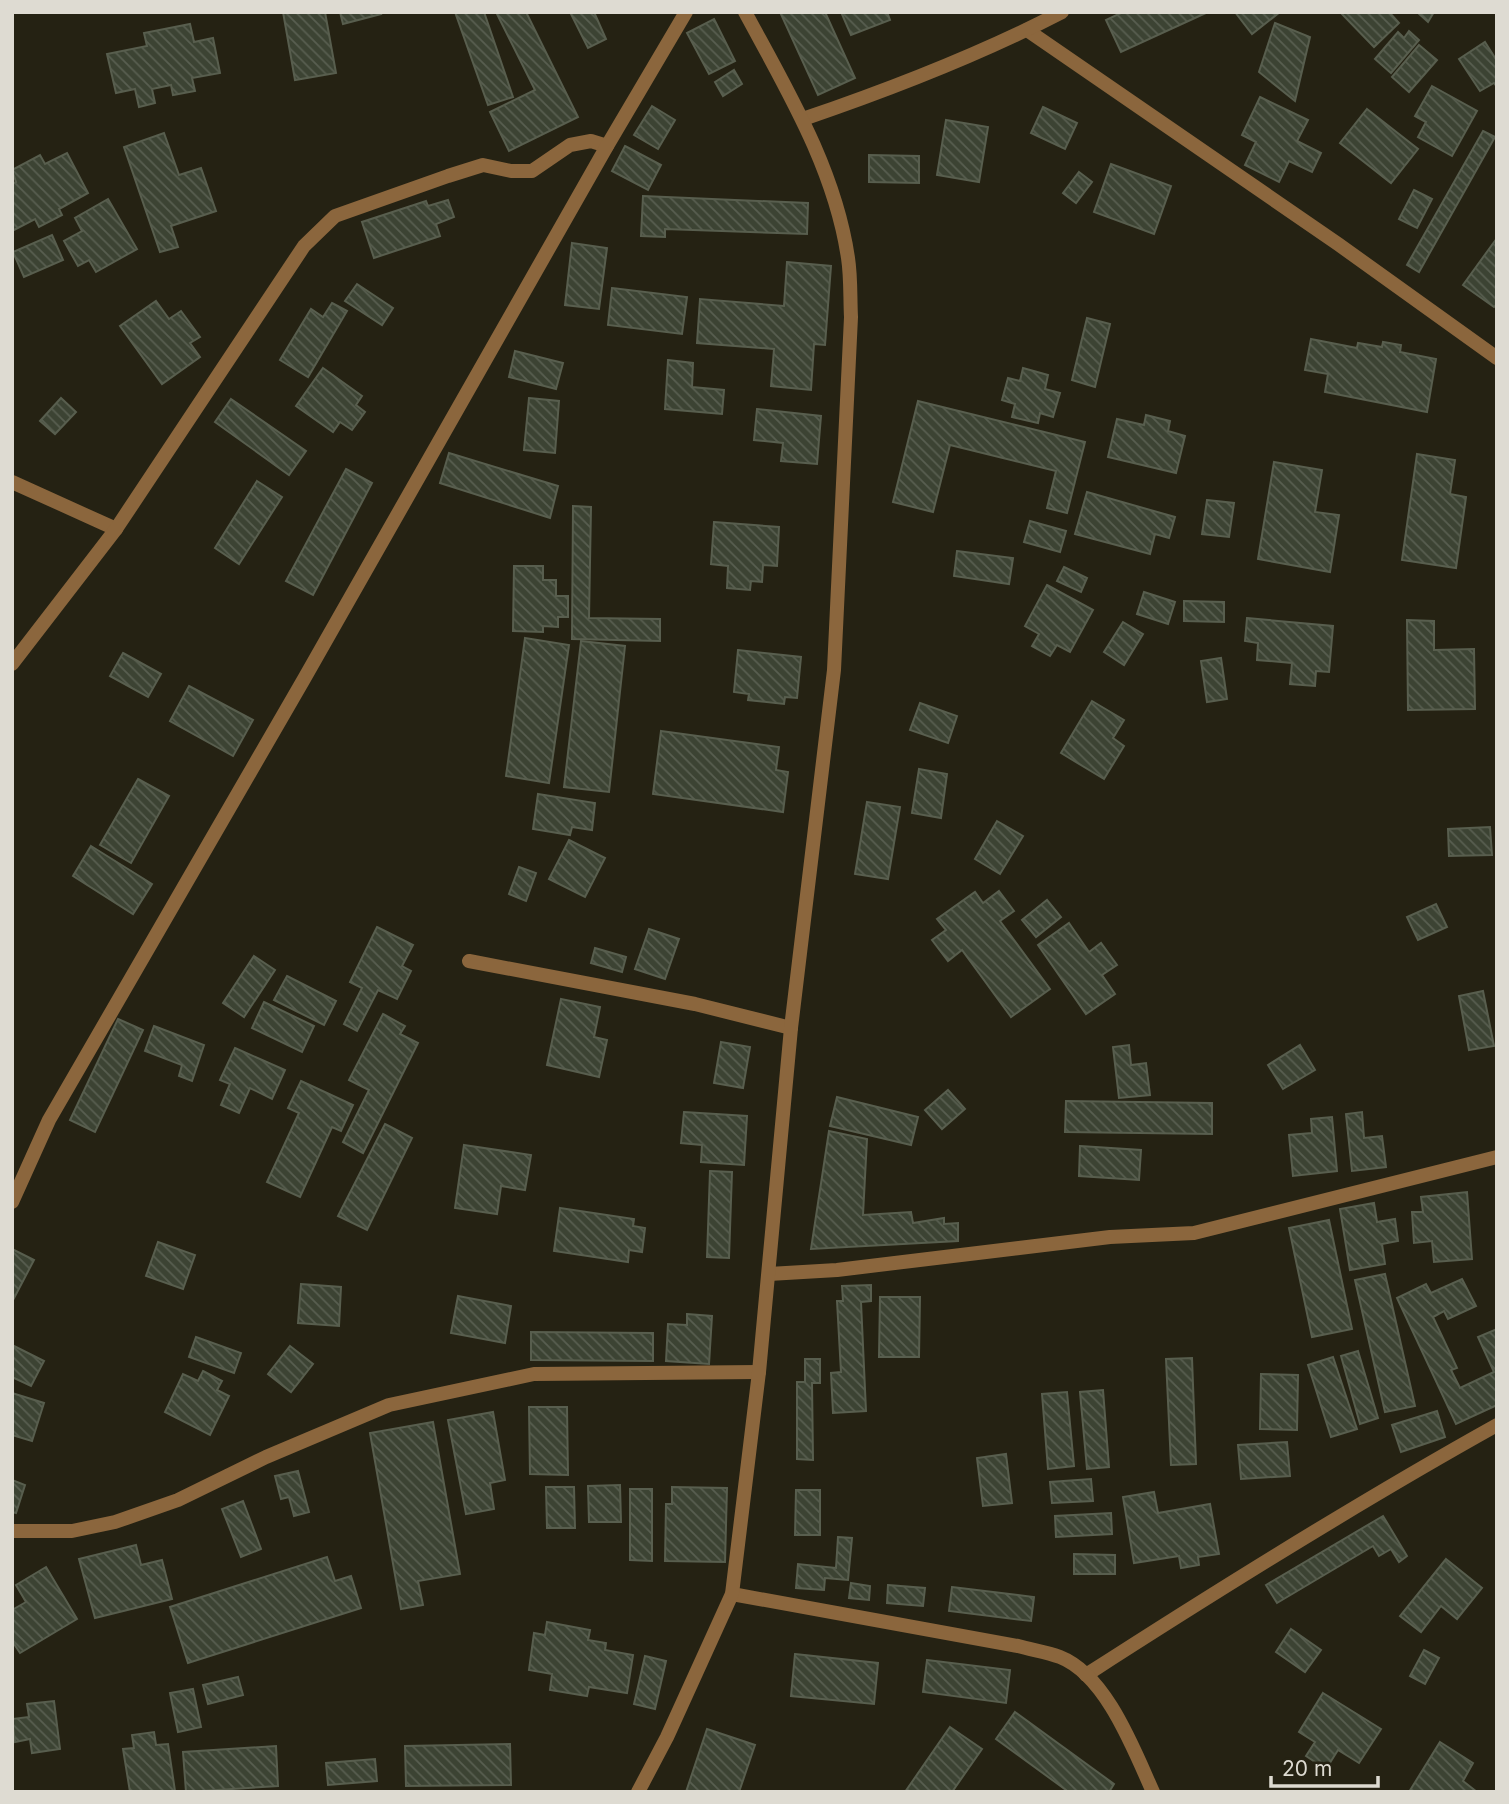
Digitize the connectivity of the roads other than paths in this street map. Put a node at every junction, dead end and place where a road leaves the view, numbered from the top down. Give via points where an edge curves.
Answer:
1 (686, 12) edge
2 (745, 12) edge
3 (1062, 12) edge
4 (1027, 30) junction
5 (803, 119) junction
6 (607, 146) junction
7 (1497, 358) edge
8 (12, 482) edge
9 (116, 529) junction
10 (12, 664) edge
11 (470, 961) dead end
12 (790, 1028) junction
13 (1497, 1157) edge
14 (12, 1202) edge
15 (769, 1275) junction
16 (759, 1371) junction
17 (1497, 1425) edge
18 (12, 1531) edge
19 (732, 1594) junction
20 (1086, 1675) junction
21 (638, 1792) edge
22 (1153, 1792) edge

1 - 6 street
2 - 5 street
3 - 4 street
4 - 5 street via 883,92
4 - 7 street
5 - 12 street via 836,202 848,259 851,317 835,670
6 - 9 street via 591,141 570,145 532,171 482,165 335,216 304,246
6 - 14 street via 49,1119
8 - 9 street
9 - 10 street
11 - 12 street via 695,1004
12 - 15 street
13 - 15 street via 1194,1233 1110,1237
15 - 16 street
16 - 18 street via 534,1374 389,1405 178,1500 72,1531
16 - 19 street
17 - 20 street via 1431,1461
19 - 20 street via 1018,1646 1062,1658
19 - 21 street
20 - 22 street via 1119,1717

